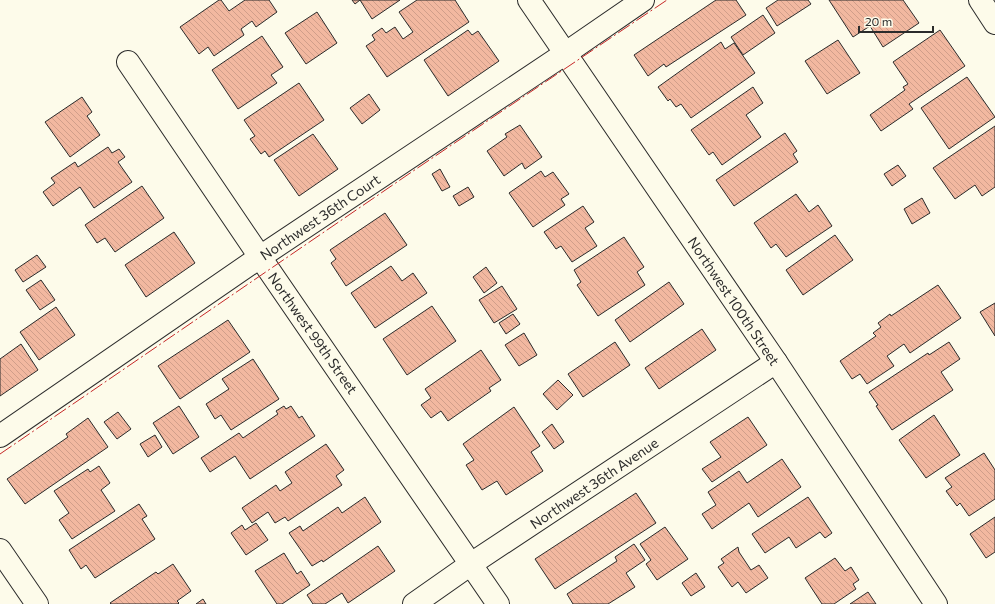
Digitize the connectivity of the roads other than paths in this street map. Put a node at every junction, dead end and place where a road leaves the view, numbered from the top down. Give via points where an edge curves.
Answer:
1 (529, 0) edge
2 (643, 0) edge
3 (980, 0) edge
4 (995, 23) edge
5 (566, 53) junction
6 (128, 62) dead end
7 (260, 257) junction
8 (776, 362) junction
9 (0, 436) edge
10 (0, 550) edge
11 (471, 564) junction
12 (37, 604) edge
13 (414, 604) edge
14 (498, 604) edge
15 (936, 604) edge

1 - 5 street, Northwest 100th Street
2 - 5 street, Northwest 36th Court
3 - 4 street
5 - 7 street, Northwest 36th Court
5 - 8 street, Northwest 100th Street
6 - 7 street, Northwest 99th Street
7 - 9 street, Northwest 36th Court
7 - 11 street, Northwest 99th Street
8 - 11 street, Northwest 36th Avenue
8 - 15 street, Northwest 100th Street
10 - 12 street
11 - 13 street, Northwest 36th Avenue
11 - 14 street, Northwest 99th Street

